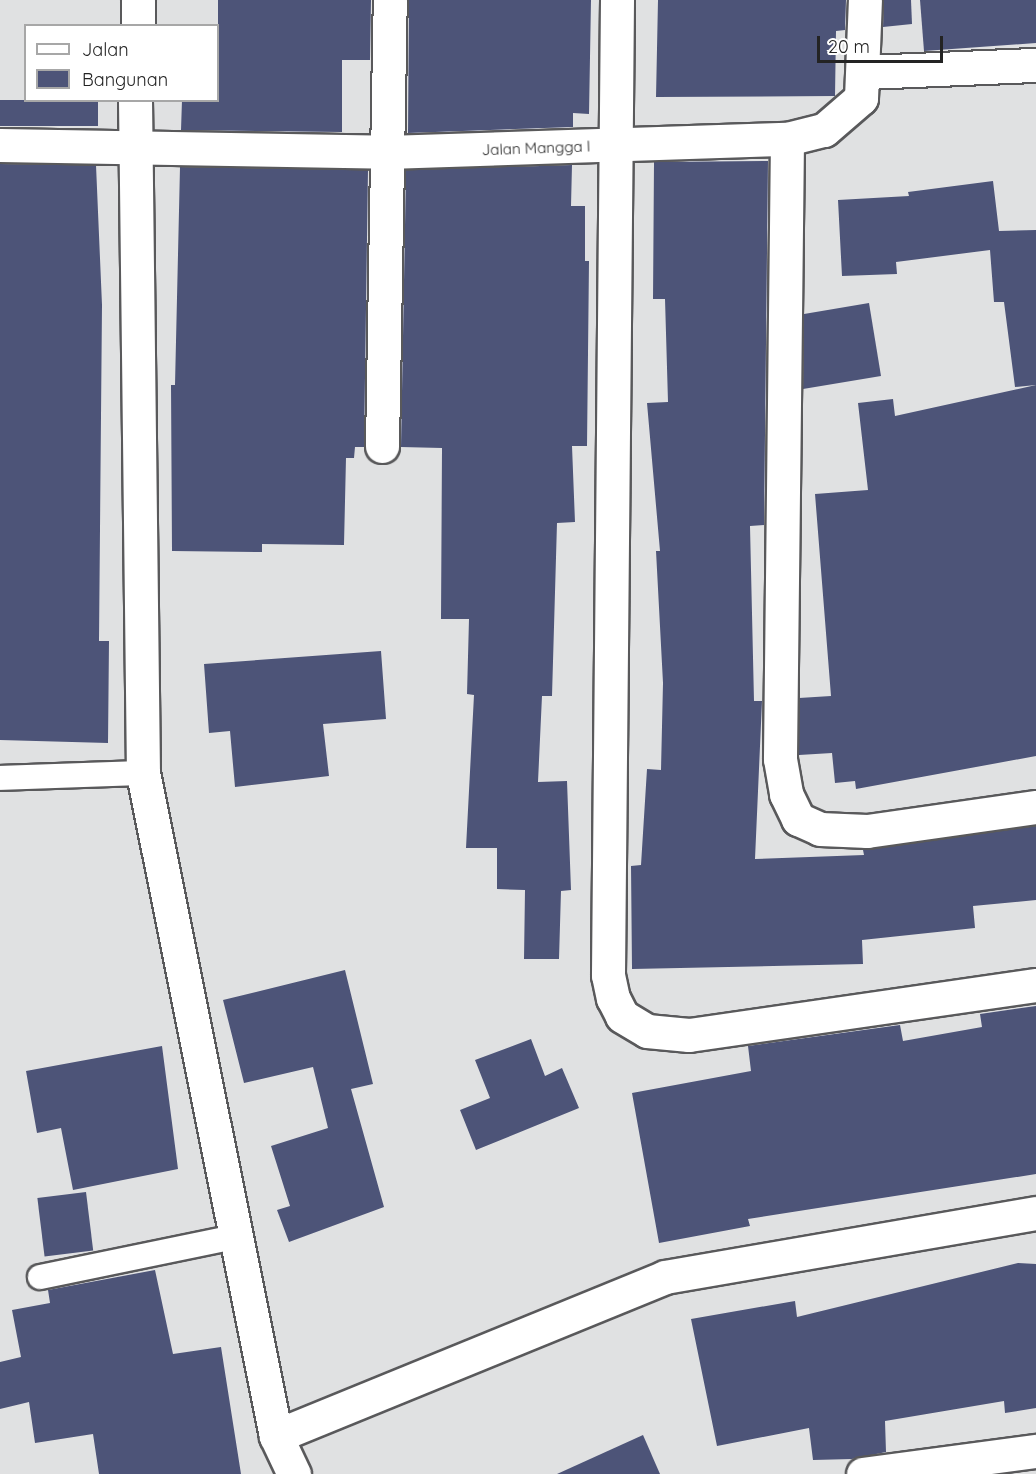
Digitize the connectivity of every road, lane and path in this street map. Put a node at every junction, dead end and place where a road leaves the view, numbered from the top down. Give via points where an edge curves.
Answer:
1 (138, 0) edge
2 (390, 0) edge
3 (617, 0) edge
4 (865, 0) edge
5 (138, 24) edge
6 (1036, 65) edge
7 (866, 72) junction
8 (135, 102) edge
9 (787, 139) junction
10 (134, 144) junction
11 (0, 145) edge
12 (618, 145) junction
13 (387, 152) junction
14 (382, 446) dead end
15 (142, 773) junction
16 (0, 778) edge
17 (1036, 807) edge
18 (1036, 985) edge
19 (1036, 1213) edge
20 (235, 1237) junction
21 (40, 1277) dead end
22 (276, 1436) junction
23 (1036, 1451) edge
24 (910, 1470) edge
25 (294, 1474) edge
26 (863, 1474) edge

1 - 5 street
2 - 13 street
3 - 12 street
4 - 7 street, Jalan Mangga I
6 - 7 street
7 - 9 street, Jalan Mangga I via 861,98 843,118 825,130
8 - 10 street
9 - 12 street, Jalan Mangga I
9 - 17 street via 780,759 786,794 798,819 820,829 867,831
10 - 11 street, Jalan Mangga I
10 - 13 street, Jalan Mangga I
10 - 15 street
12 - 13 street, Jalan Mangga I
12 - 18 street via 608,975 622,1016 648,1031 689,1035
13 - 14 street
15 - 16 lane
15 - 20 street
19 - 22 street via 665,1277
20 - 21 lane
20 - 22 street
22 - 25 street
23 - 24 street
24 - 26 street

